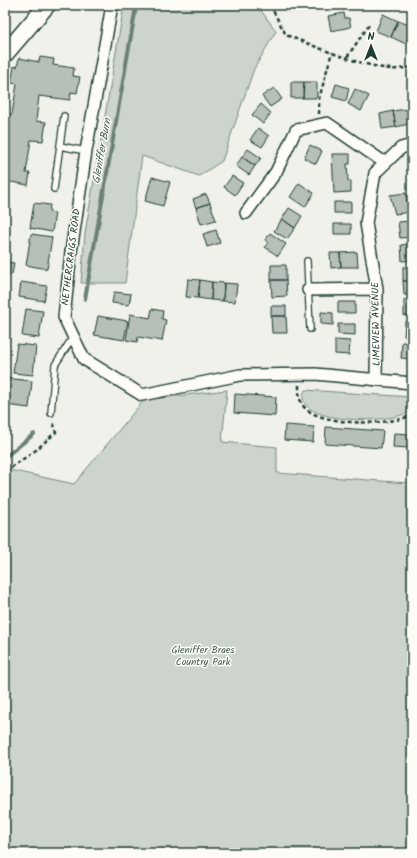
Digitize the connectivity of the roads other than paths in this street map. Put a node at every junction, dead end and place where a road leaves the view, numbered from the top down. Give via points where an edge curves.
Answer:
1 (47, 5) edge
2 (112, 5) edge
3 (5, 54) edge
4 (64, 116) dead end
5 (412, 145) edge
6 (60, 146) junction
7 (86, 151) junction
8 (385, 163) junction
9 (54, 189) dead end
10 (246, 214) dead end
11 (307, 261) dead end
12 (377, 289) junction
13 (308, 290) junction
14 (310, 329) dead end
15 (73, 337) junction
16 (376, 380) junction
17 (412, 383) edge
18 (51, 413) road end

1 - 3 main road
2 - 7 street, NETHERCRAIGS ROAD
4 - 6 lane
5 - 8 street, LIMEVIEW AVENUE via 401,148
6 - 7 lane
6 - 9 lane
7 - 15 street, NETHERCRAIGS ROAD via 64,317
8 - 10 street via 327,123 296,130 276,172
8 - 12 street, LIMEVIEW AVENUE via 375,173 366,223
11 - 13 lane
12 - 13 street
12 - 16 street, LIMEVIEW AVENUE
13 - 14 lane
15 - 16 street, NETHERCRAIGS ROAD via 84,359 142,395 240,375 300,374
15 - 18 lane via 55,365
16 - 17 street, NETHERCRAIGS ROAD

